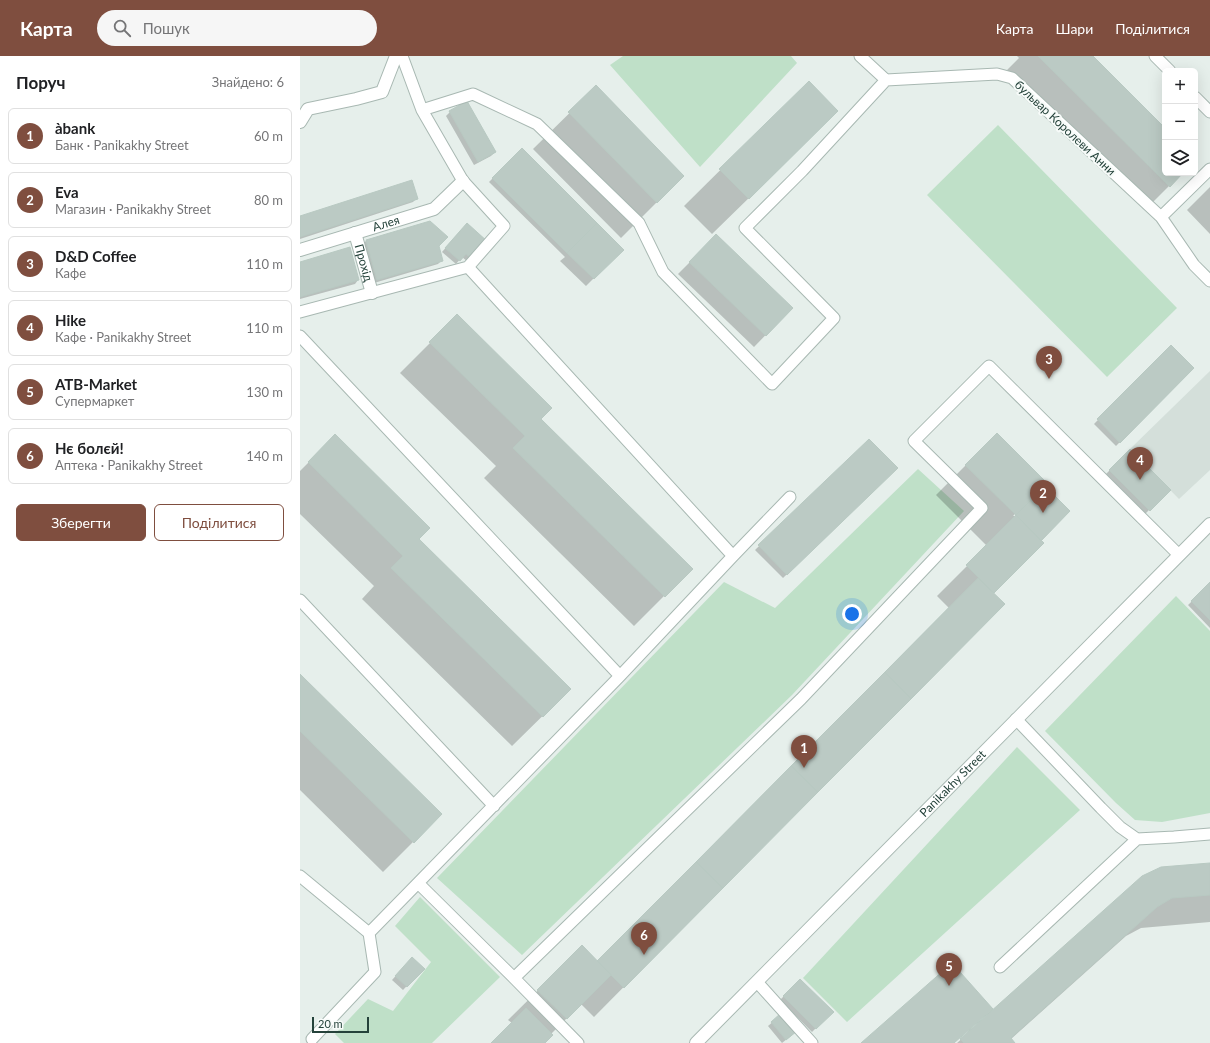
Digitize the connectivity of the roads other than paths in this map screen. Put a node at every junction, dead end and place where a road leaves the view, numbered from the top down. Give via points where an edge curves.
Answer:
1 (396, 56) edge
2 (402, 56) edge
3 (860, 56) edge
4 (1155, 56) edge
5 (1167, 68) edge
6 (886, 80) junction
7 (1198, 100) edge
8 (304, 106) edge
9 (422, 110) junction
10 (1210, 112) edge
11 (300, 122) edge
12 (1210, 169) edge
13 (463, 181) junction
14 (1161, 217) junction
15 (355, 233) junction
16 (300, 250) edge
17 (468, 267) junction
18 (1210, 281) edge
19 (372, 293) junction
20 (300, 312) edge
21 (300, 336) edge
22 (790, 498) dead end
23 (1210, 524) edge
24 (1180, 555) junction
25 (733, 556) junction
26 (300, 600) edge
27 (620, 676) junction
28 (1016, 719) junction
29 (494, 806) junction
30 (1210, 834) edge
31 (1137, 839) junction
32 (300, 876) edge
33 (418, 883) junction
34 (369, 933) junction
35 (1000, 967) dead end
36 (514, 978) junction
37 (757, 982) junction
38 (312, 1039) dead end
39 (578, 1043) edge
40 (696, 1043) edge
41 (812, 1043) edge

1 - 8 street via 382,92 356,100
2 - 9 lane
3 - 6 lane
4 - 5 lane
6 - 9 lane via 745,228 834,318 772,384 663,272 639,223 537,124 473,94
6 - 14 lane, бульвар Королеви Анни via 997,74 1012,78
7 - 10 lane
8 - 11 street
9 - 13 lane
12 - 14 lane
13 - 15 street, Алея via 434,209
13 - 17 lane via 504,226
14 - 18 lane, бульвар Королеви Анни via 1194,265
15 - 16 street, Алея
15 - 19 street, Прохід
17 - 19 lane
17 - 25 lane
19 - 20 lane
21 - 27 lane
22 - 25 lane
23 - 24 street, Panikakhy Street
24 - 28 street, Panikakhy Street
24 - 36 lane via 989,366 914,440 982,508 801,699
25 - 27 lane
26 - 29 lane
27 - 29 lane
28 - 31 lane via 1120,827
28 - 37 street, Panikakhy Street
29 - 33 lane
30 - 31 lane
31 - 35 lane
32 - 34 lane
33 - 34 lane
33 - 36 lane
34 - 38 lane via 375,972
36 - 39 lane
37 - 40 street, Panikakhy Street
37 - 41 lane

